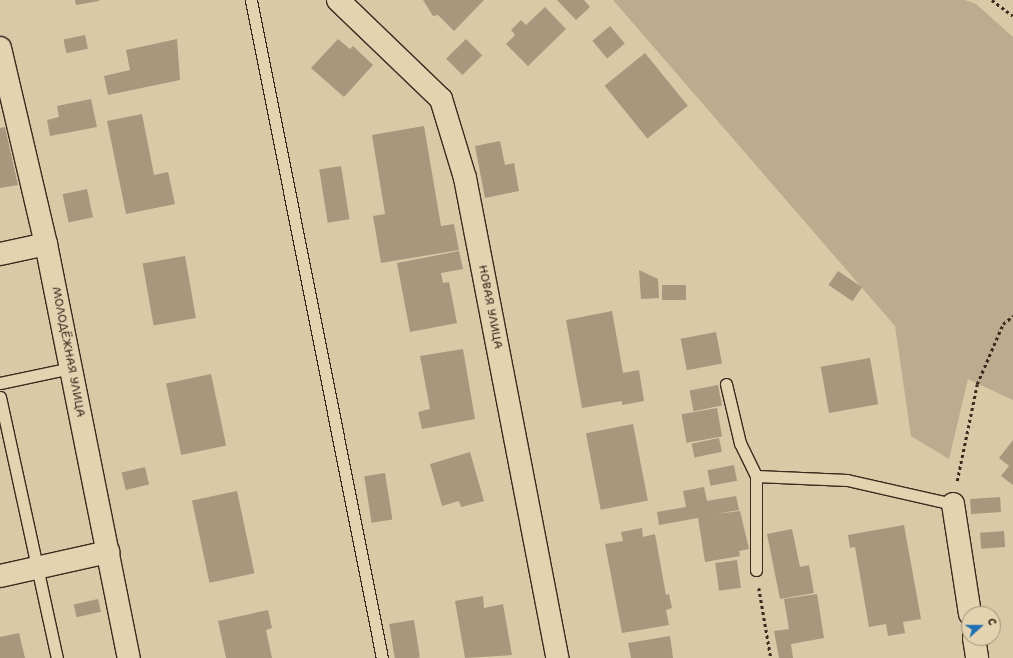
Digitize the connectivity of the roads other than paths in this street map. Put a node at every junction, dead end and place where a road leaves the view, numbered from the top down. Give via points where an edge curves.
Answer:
1 (251, 0) edge
2 (338, 0) edge
3 (0, 48) edge
4 (46, 244) junction
5 (0, 254) edge
6 (71, 368) junction
7 (0, 383) edge
8 (726, 384) dead end
9 (0, 397) edge
10 (756, 476) junction
11 (953, 504) joint
12 (108, 552) junction
13 (37, 568) junction
14 (756, 570) road end
15 (0, 576) edge
16 (969, 606) edge
17 (975, 646) edge
18 (56, 658) edge
19 (129, 658) edge
20 (382, 658) edge
21 (557, 658) edge
22 (977, 658) edge

1 - 20 lane
2 - 21 street, НОВАЯ УЛИЦА via 441,99 465,178
3 - 4 street, МОЛОДЁЖНАЯ УЛИЦА
4 - 5 street
4 - 6 street, МОЛОДЁЖНАЯ УЛИЦА
6 - 7 lane
6 - 12 street, МОЛОДЁЖНАЯ УЛИЦА
8 - 10 lane via 740,443
9 - 13 lane
10 - 11 lane via 847,480
10 - 14 lane
11 - 16 street
12 - 13 street
12 - 19 street, МОЛОДЁЖНАЯ УЛИЦА
13 - 15 street
13 - 18 lane
17 - 22 street

